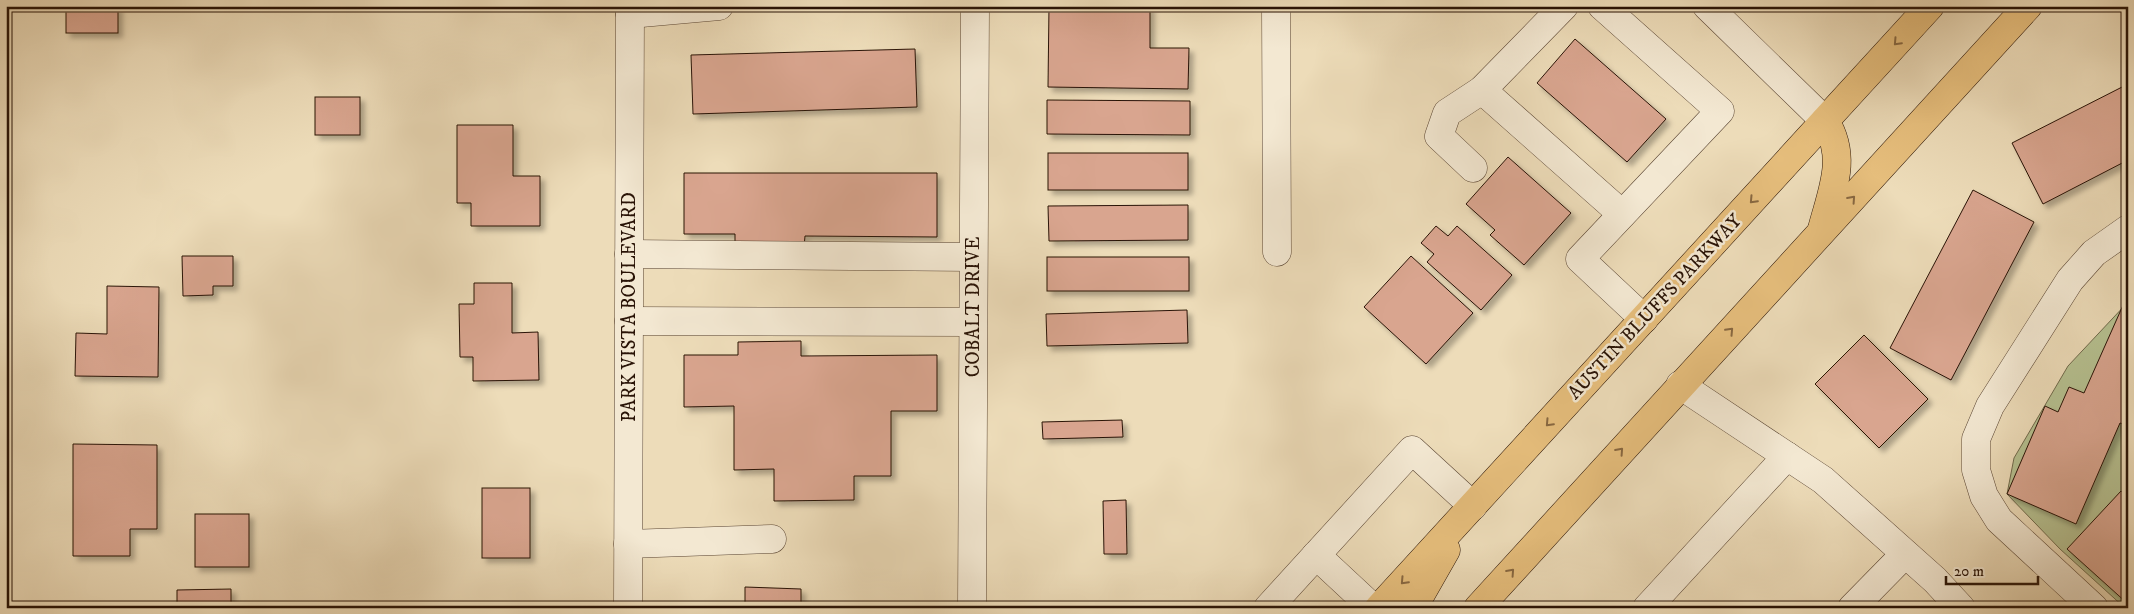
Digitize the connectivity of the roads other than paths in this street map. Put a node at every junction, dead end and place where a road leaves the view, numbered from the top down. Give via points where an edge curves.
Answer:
1 (719, 6) edge
2 (975, 6) edge
3 (1276, 6) edge
4 (1564, 6) edge
5 (1602, 6) edge
6 (1707, 6) edge
7 (1930, 6) edge
8 (2028, 6) edge
9 (630, 10) edge
10 (1482, 90) junction
11 (1825, 121) junction
12 (1473, 168) dead end
13 (1622, 214) junction
14 (2128, 229) edge
15 (1821, 233) junction
16 (1277, 252) dead end
17 (629, 254) junction
18 (973, 258) junction
19 (1644, 319) junction
20 (629, 321) junction
21 (973, 322) junction
22 (1680, 385) junction
23 (1787, 456) junction
24 (1469, 510) junction
25 (772, 539) dead end
26 (628, 544) junction
27 (1905, 554) junction
28 (1316, 555) junction
29 (628, 608) edge
30 (972, 608) edge
31 (1268, 608) edge
32 (1373, 608) edge
33 (1379, 608) edge
34 (1413, 608) edge
35 (1478, 608) edge
36 (1647, 608) edge
37 (1852, 608) edge
38 (1961, 608) edge
39 (2094, 608) edge

1 - 9 street
2 - 18 street, COBALT DRIVE
3 - 16 street
4 - 10 street
5 - 13 street via 1720,111
6 - 11 street
7 -> 11 main road, AUSTIN BLUFFS PARKWAY
15 -> 8 main road
9 - 17 street, PARK VISTA BOULEVARD
10 - 12 street via 1447,112 1439,136
10 - 13 street
11 - 15 main road via 1834,136 1838,156
11 -> 19 main road, AUSTIN BLUFFS PARKWAY
13 - 19 street via 1580,259
14 - 39 street via 2094,253 2070,280 1990,406 1976,439 1976,470 1984,496 1999,520
22 -> 15 main road
17 - 18 street
17 - 20 street, PARK VISTA BOULEVARD
18 - 21 street, COBALT DRIVE
19 -> 24 main road, AUSTIN BLUFFS PARKWAY
20 - 21 street
20 - 26 street, PARK VISTA BOULEVARD
21 - 30 street, COBALT DRIVE
22 - 23 street
35 -> 22 main road
23 - 27 street via 1823,480
23 - 36 street
24 - 28 street via 1412,450
24 -> 33 main road, AUSTIN BLUFFS PARKWAY
24 - 34 main road
25 - 26 street
26 - 29 street, PARK VISTA BOULEVARD
27 - 37 street
27 - 38 street
28 - 31 street
28 - 32 street

